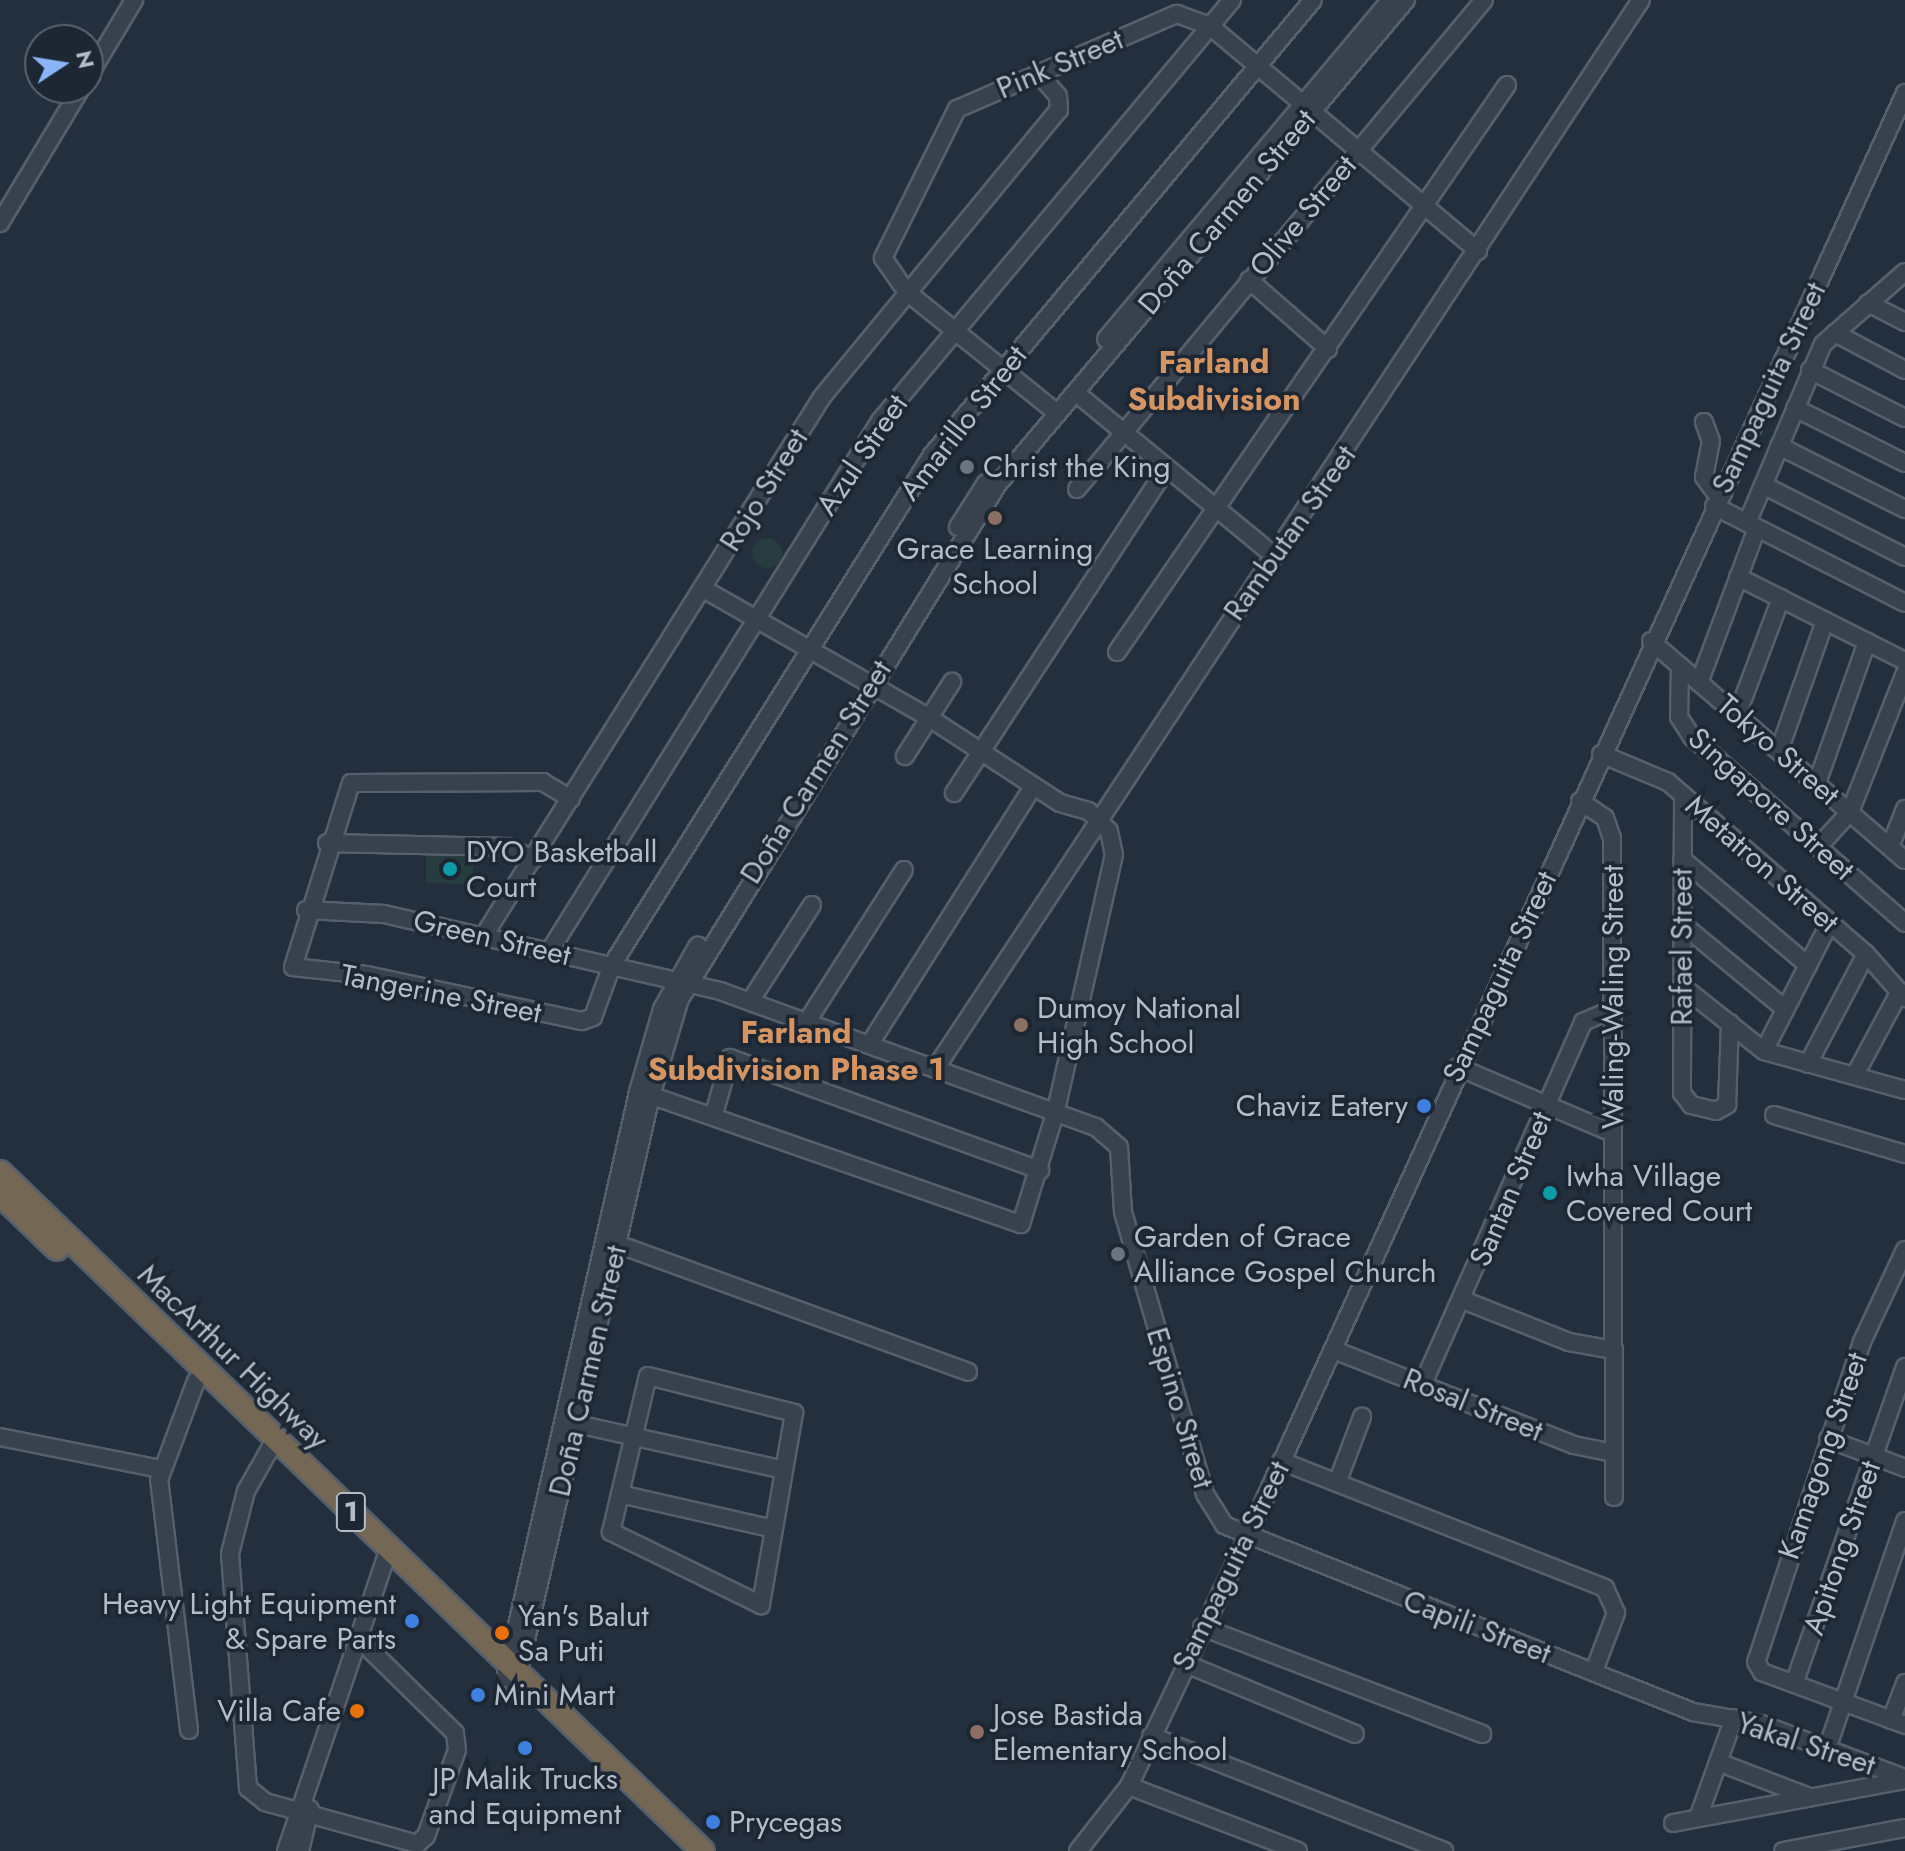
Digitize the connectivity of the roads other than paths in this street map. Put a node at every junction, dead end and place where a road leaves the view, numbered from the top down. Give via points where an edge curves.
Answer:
1 (134, 0) edge
2 (1232, 0) edge
3 (1313, 0) edge
4 (1390, 0) edge
5 (1406, 0) edge
6 (1484, 0) edge
7 (1641, 0) edge
8 (1210, 26) junction
9 (104, 50) edge
10 (1257, 67) junction
11 (1038, 73) junction
12 (1507, 85) dead end
13 (1905, 93) edge
14 (71, 104) edge
15 (1307, 106) junction
16 (1357, 152) junction
17 (1424, 209) junction
18 (0, 223) edge
19 (1478, 251) junction
20 (1904, 274) edge
21 (1249, 280) junction
22 (906, 291) junction
23 (1868, 303) junction
24 (1905, 322) edge
25 (955, 329) junction
26 (1835, 333) junction
27 (1328, 349) junction
28 (1003, 369) junction
29 (1810, 370) junction
30 (1905, 370) edge
31 (1076, 393) junction
32 (1795, 408) junction
33 (1053, 410) junction
34 (1905, 418) edge
35 (1704, 422) dead end
36 (1122, 432) junction
37 (1779, 446) junction
38 (1905, 463) edge
39 (1165, 470) junction
40 (1763, 485) junction
41 (1077, 489) dead end
42 (1716, 501) junction
43 (1905, 509) edge
44 (1214, 512) junction
45 (1752, 526) junction
46 (1271, 553) junction
47 (1905, 557) edge
48 (1738, 577) junction
49 (702, 588) junction
50 (1781, 598) junction
51 (1905, 603) edge
52 (756, 618) junction
53 (1825, 621) junction
54 (1651, 641) junction
55 (1867, 642) junction
56 (810, 651) junction
57 (1117, 652) dead end
58 (1905, 661) edge
59 (1680, 666) junction
60 (1905, 673) edge
61 (952, 682) dead end
62 (867, 683) junction
63 (1699, 683) junction
64 (1737, 715) junction
65 (928, 717) junction
66 (1779, 751) junction
67 (982, 752) junction
68 (1601, 754) junction
69 (905, 756) dead end
70 (1817, 783) junction
71 (1033, 787) junction
72 (954, 793) dead end
73 (1683, 795) junction
74 (571, 799) junction
75 (1580, 801) junction
76 (1905, 809) edge
77 (1850, 812) junction
78 (1097, 820) junction
79 (327, 843) junction
80 (1818, 847) junction
81 (1890, 847) junction
82 (533, 859) junction
83 (1682, 859) junction
84 (1905, 860) edge
85 (904, 870) dead end
86 (812, 905) dead end
87 (306, 910) junction
88 (1830, 922) junction
89 (1905, 923) edge
90 (1682, 924) junction
91 (483, 937) junction
92 (549, 952) junction
93 (1866, 954) junction
94 (612, 965) junction
95 (1808, 965) junction
96 (682, 982) junction
97 (1682, 986) junction
98 (1902, 994) edge
99 (751, 1000) junction
100 (1613, 1009) junction
101 (1785, 1009) junction
102 (808, 1020) junction
103 (1730, 1023) junction
104 (871, 1042) junction
105 (1764, 1051) junction
106 (1808, 1064) junction
107 (937, 1066) junction
108 (1458, 1067) junction
109 (1855, 1075) junction
110 (1905, 1090) edge
111 (645, 1094) junction
112 (1546, 1108) junction
113 (1056, 1110) junction
114 (714, 1114) junction
115 (1774, 1115) dead end
116 (1613, 1133) junction
117 (1905, 1154) edge
118 (1040, 1170) junction
119 (0, 1172) edge
120 (0, 1194) edge
121 (611, 1242) junction
122 (1905, 1250) edge
123 (1463, 1300) junction
124 (1334, 1350) junction
125 (1614, 1350) junction
126 (1905, 1367) edge
127 (968, 1372) dead end
128 (196, 1381) junction
129 (1422, 1386) junction
130 (1362, 1417) dead end
131 (571, 1418) junction
132 (634, 1434) junction
133 (0, 1437) edge
134 (1828, 1439) junction
135 (272, 1444) junction
136 (1614, 1453) junction
137 (1873, 1457) junction
138 (1281, 1461) junction
139 (1905, 1468) edge
140 (160, 1469) junction
141 (784, 1470) junction
142 (1337, 1483) junction
143 (620, 1494) junction
144 (1614, 1497) dead end
145 (1905, 1521) edge
146 (774, 1529) junction
147 (1246, 1540) junction
148 (386, 1556) junction
149 (1202, 1627) junction
150 (359, 1639) junction
151 (1184, 1663) junction
152 (1594, 1671) junction
153 (512, 1675) junction
154 (1905, 1683) edge
155 (1794, 1684) junction
156 (1843, 1702) junction
157 (1706, 1716) joint
158 (1734, 1718) junction
159 (1898, 1723) edge
160 (189, 1730) dead end
161 (1355, 1734) dead end
162 (1482, 1734) dead end
163 (1151, 1736) junction
164 (1827, 1749) junction
165 (1718, 1762) junction
166 (1905, 1779) edge
167 (1129, 1786) junction
168 (1809, 1797) junction
169 (306, 1809) junction
170 (657, 1814) junction
171 (1698, 1818) junction
172 (1673, 1823) dead end
173 (1905, 1828) edge
174 (1856, 1844) edge
175 (1439, 1850) edge
176 (1792, 1850) edge
177 (286, 1851) edge
178 (300, 1851) edge
179 (686, 1851) edge
180 (703, 1851) edge
181 (1078, 1851) edge
182 (1298, 1851) edge

1 - 9 street
2 - 8 street, Azul Street
3 - 10 street, Amarillo Street
4 - 15 street, Doña Carmen Street
5 - 15 street, Doña Carmen Street
6 - 16 street, Olive Street
7 - 19 street, Rambutan Street
8 - 10 street, Pink Street
8 - 11 street, Pink Street via 1177,14
8 - 25 street, Azul Street
10 - 15 street, Pink Street
10 - 28 street, Amarillo Street
11 - 22 street, Rojo Street via 1058,96 1059,110
11 - 22 street, Pink Street via 949,115 883,263
12 - 17 street
13 - 42 street, Sampaguita Street
14 - 18 street
15 - 16 street, Pink Street
15 - 31 street, Doña Carmen Street
15 - 33 street, Doña Carmen Street
16 - 17 street, Pink Street
16 - 21 street, Olive Street
17 - 19 street, Pink Street
17 - 27 street
19 - 46 street, Rambutan Street
20 - 23 street
21 - 27 street
21 - 36 street, Olive Street
22 - 25 street
22 - 49 street, Rojo Street via 822,397
23 - 24 street
23 - 26 street
25 - 28 street
25 - 52 street, Azul Street via 880,421
26 - 29 street
26 - 30 street
27 - 44 street
28 - 33 street
28 - 56 street, Amarillo Street via 932,455
29 - 32 street
29 - 34 street
31 - 33 street, Doña Carmen Street
31 - 36 street
32 - 37 street
32 - 38 street
33 - 62 street, Doña Carmen Street via 982,499
35 - 42 street via 1711,441 1704,477
36 - 39 street
36 - 41 street, Olive Street
37 - 40 street
37 - 43 street
39 - 44 street
39 - 67 street
40 - 45 street
40 - 47 street
42 - 45 street
42 - 54 street, Sampaguita Street
44 - 46 street
44 - 57 street
45 - 48 street
45 - 51 street
46 - 78 street, Rambutan Street
48 - 50 street
48 - 63 street
49 - 52 street
49 - 74 street, Rojo Street
50 - 53 street
50 - 64 street
52 - 56 street
52 - 92 street, Azul Street
53 - 55 street
53 - 66 street
54 - 59 street, Tokyo Street
54 - 68 street, Sampaguita Street
55 - 58 street
55 - 70 street
56 - 62 street
56 - 94 street, Amarillo Street
59 - 63 street, Tokyo Street
59 - 80 street, Singapore Street via 1682,725
60 - 77 street
61 - 65 street
62 - 65 street
62 - 96 street, Doña Carmen Street
63 - 64 street, Tokyo Street
64 - 66 street, Tokyo Street
65 - 67 street
65 - 69 street
66 - 70 street, Tokyo Street
67 - 71 street
67 - 72 street
68 - 73 street, Metatron Street
68 - 75 street, Sampaguita Street
70 - 77 street, Tokyo Street
71 - 78 street
71 - 104 street
73 - 83 street, Rafael Street
73 - 88 street, Metatron Street
74 - 79 street via 543,782 356,781 345,791
74 - 82 street, Rojo Street
75 - 100 street, Waling-Waling Street via 1605,818 1612,838
75 - 108 street, Sampaguita Street
76 - 81 street
77 - 80 street
77 - 81 street, Tokyo Street
78 - 107 street, Rambutan Street
78 - 113 street via 1109,831 1114,855
79 - 82 street via 498,846
79 - 87 street
80 - 89 street, Singapore Street
81 - 84 street, Tokyo Street
82 - 91 street, Rojo Street
83 - 90 street, Rafael Street
83 - 95 street
85 - 102 street
86 - 99 street
87 - 91 street, Green Street via 365,911
87 - 94 street, Tangerine Street via 291,960 299,971 367,975 582,1021 595,1013
88 - 93 street, Metatron Street
88 - 95 street
90 - 97 street, Rafael Street
90 - 101 street
91 - 92 street, Green Street
92 - 94 street, Green Street
93 - 98 street, Metatron Street
93 - 106 street
94 - 96 street, Green Street
95 - 101 street
96 - 99 street, Green Street
96 - 111 street, Doña Carmen Street
97 - 103 street
97 - 103 street, Rafael Street via 1684,1099 1712,1111 1727,1105
98 - 109 street
99 - 102 street, Green Street
100 - 112 street, Santan Street via 1583,1022
100 - 116 street, Waling-Waling Street
101 - 105 street
102 - 104 street, Green Street
103 - 105 street
104 - 107 street, Green Street
105 - 106 street
106 - 109 street
107 - 113 street, Green Street
108 - 112 street
108 - 124 street, Sampaguita Street
109 - 110 street
111 - 114 street
111 - 121 street, Doña Carmen Street
112 - 116 street
112 - 123 street, Santan Street
113 - 118 street
113 - 147 street, Espino Street via 1119,1147 1119,1199 1205,1494 1224,1525
114 - 118 street via 1008,1224 1025,1220
114 - 118 street via 730,1058
115 - 117 street
116 - 125 street, Waling-Waling Street
119 - 135 highway, MacArthur Highway / 1
120 - 128 highway, MacArthur Highway / 1
121 - 127 street
121 - 131 street, Doña Carmen Street
122 - 134 street, Kamagong Street via 1870,1320
123 - 125 street via 1569,1342
123 - 129 street, Santan Street
124 - 129 street, Rosal Street
124 - 138 street, Sampaguita Street
125 - 136 street, Waling-Waling Street
126 - 137 street, Apitong Street
128 - 135 highway, MacArthur Highway / 1
128 - 140 street
129 - 136 street, Rosal Street via 1586,1450
130 - 142 street
131 - 132 street
131 - 153 street, Doña Carmen Street
132 - 141 street
132 - 141 street via 648,1376 794,1413
132 - 143 street
133 - 140 street
134 - 137 street
134 - 155 street, Kamagong Street via 1756,1666
135 - 148 highway, MacArthur Highway / 1
135 - 169 street via 246,1491 230,1554 245,1769 258,1799
136 - 144 street, Waling-Waling Street
137 - 139 street
137 - 155 street, Apitong Street
138 - 142 street
138 - 147 street, Sampaguita Street
140 - 160 street
141 - 146 street
142 - 152 street via 1612,1593 1616,1613
143 - 146 street
143 - 146 street via 611,1532 761,1605
145 - 156 street
147 - 149 street, Sampaguita Street
147 - 152 street, Capili Street
148 - 150 street
148 - 153 highway, MacArthur Highway / 1
149 - 151 street, Sampaguita Street
149 - 162 street
150 - 169 street
150 - 169 street via 445,1717 457,1750 417,1844
151 - 161 street
151 - 163 street, Sampaguita Street
152 - 157 street, Capili Street
153 - 170 highway, MacArthur Highway / 1
154 - 159 street
155 - 156 street
156 - 159 street
156 - 164 street
157 - 158 street, Yakal Street
158 - 164 street, Yakal Street
158 - 165 street
163 - 167 street, Sampaguita Street
163 - 175 street
164 - 166 street, Yakal Street
165 - 168 street
165 - 171 street
166 - 168 street
167 - 181 street, Sampaguita Street
167 - 182 street
168 - 171 street
169 - 177 street
169 - 178 street
170 - 179 highway, MacArthur Highway / 1
170 - 180 highway, MacArthur Highway / 1
171 - 172 street
173 - 174 street
174 - 176 street

